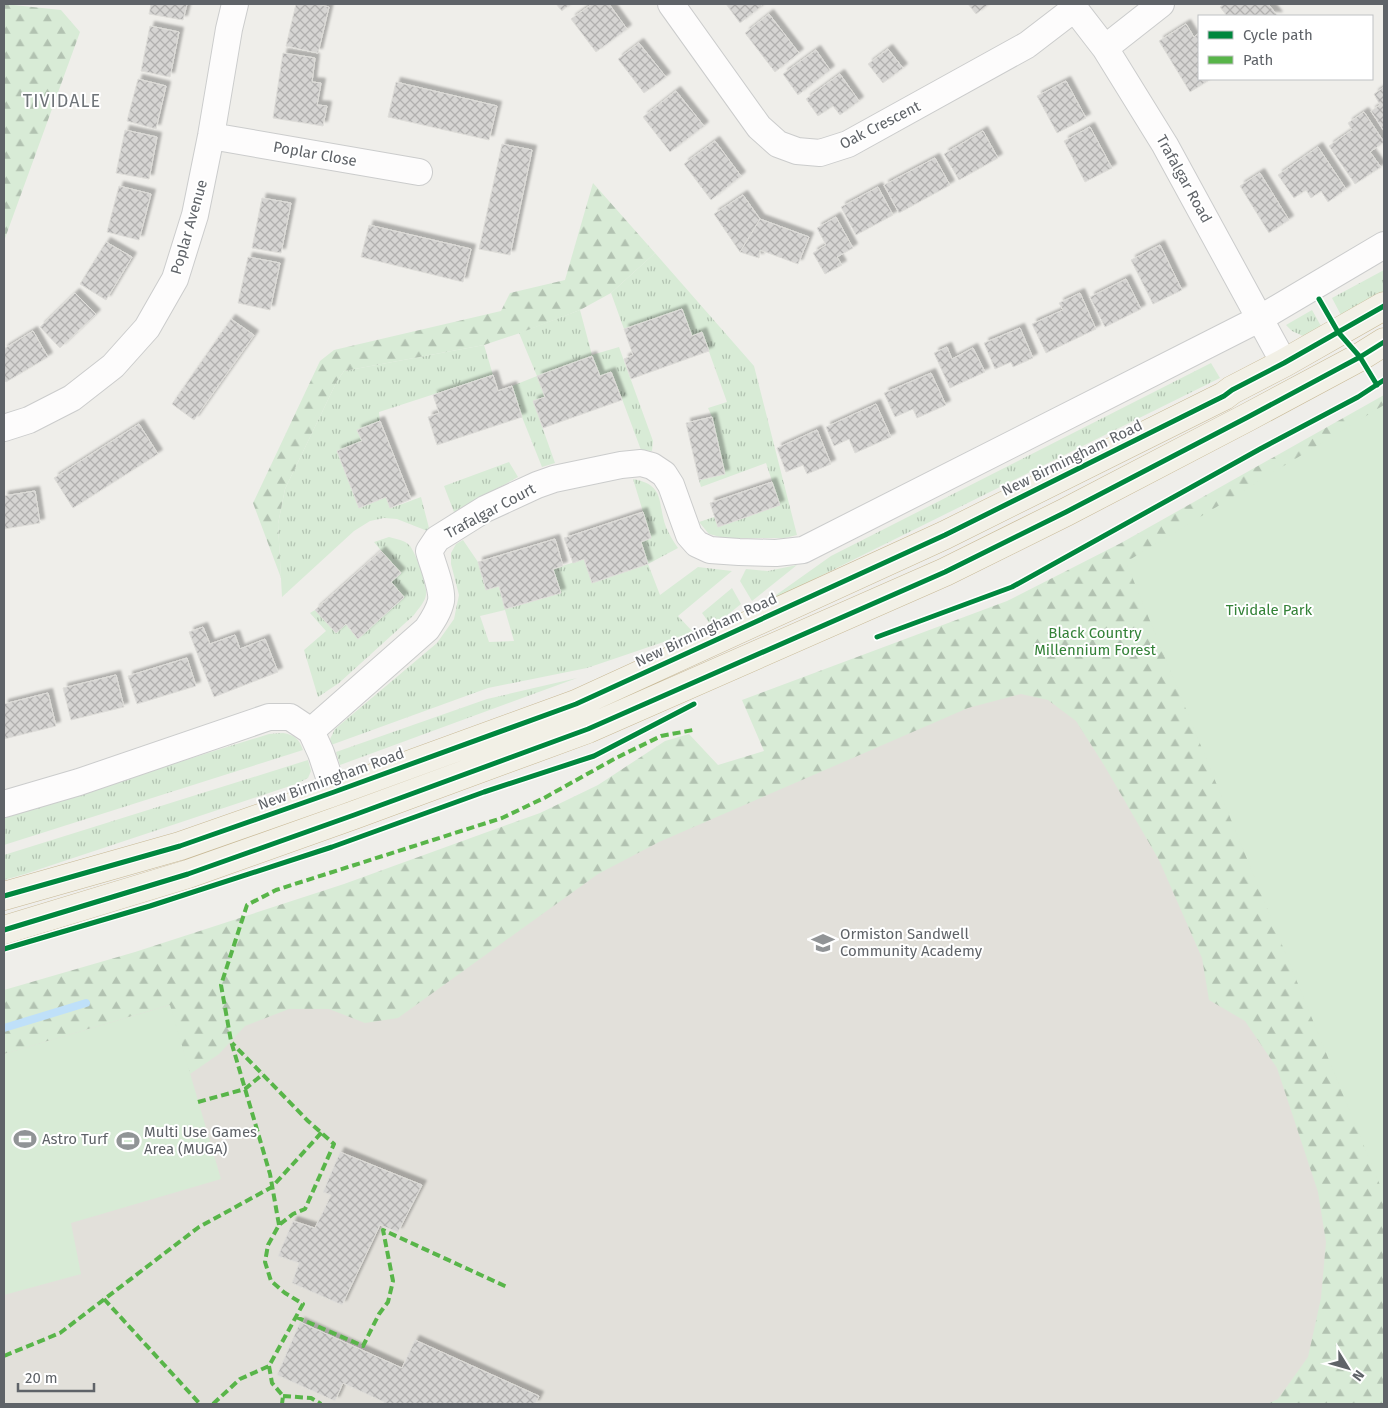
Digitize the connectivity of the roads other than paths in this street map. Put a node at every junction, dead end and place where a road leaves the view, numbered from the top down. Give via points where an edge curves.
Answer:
1 (235, 4) edge
2 (671, 4) edge
3 (1160, 4) edge
4 (1072, 6) edge
5 (1105, 48) junction
6 (211, 136) junction
7 (419, 172) dead end
8 (1384, 246) edge
9 (1384, 306) edge
10 (1259, 319) junction
11 (1384, 342) edge
12 (1284, 363) junction
13 (1298, 390) junction
14 (4, 428) edge
15 (311, 731) junction
16 (334, 792) junction
17 (4, 804) edge
18 (4, 896) edge
19 (4, 930) edge

1 - 6 street, Poplar Avenue
2 - 4 street, Oak Crescent via 760,127 778,144 797,151 820,153 848,144 1027,45
3 - 5 street
4 - 5 street, Trafalgar Road
5 - 10 street, Trafalgar Road via 1165,145
6 - 7 street, Poplar Close
6 - 14 street, Poplar Avenue via 195,215 175,279 147,328 114,366 72,398 29,420
8 - 10 street
9 - 12 highway, New Birmingham Road
10 - 12 street, Trafalgar Road
10 - 15 street, Trafalgar Court via 803,550 776,554 739,552 710,550 697,544 689,535 664,474 641,463 537,485 437,539 429,551 442,599 437,615 427,629
11 - 13 highway
12 - 13 highway
12 - 16 highway, New Birmingham Road via 945,534 576,704
13 - 19 highway via 945,572 588,729 188,874
15 - 16 street, New Birmingham Road
15 - 17 street via 290,717 270,717
16 - 18 highway, New Birmingham Road via 180,846

